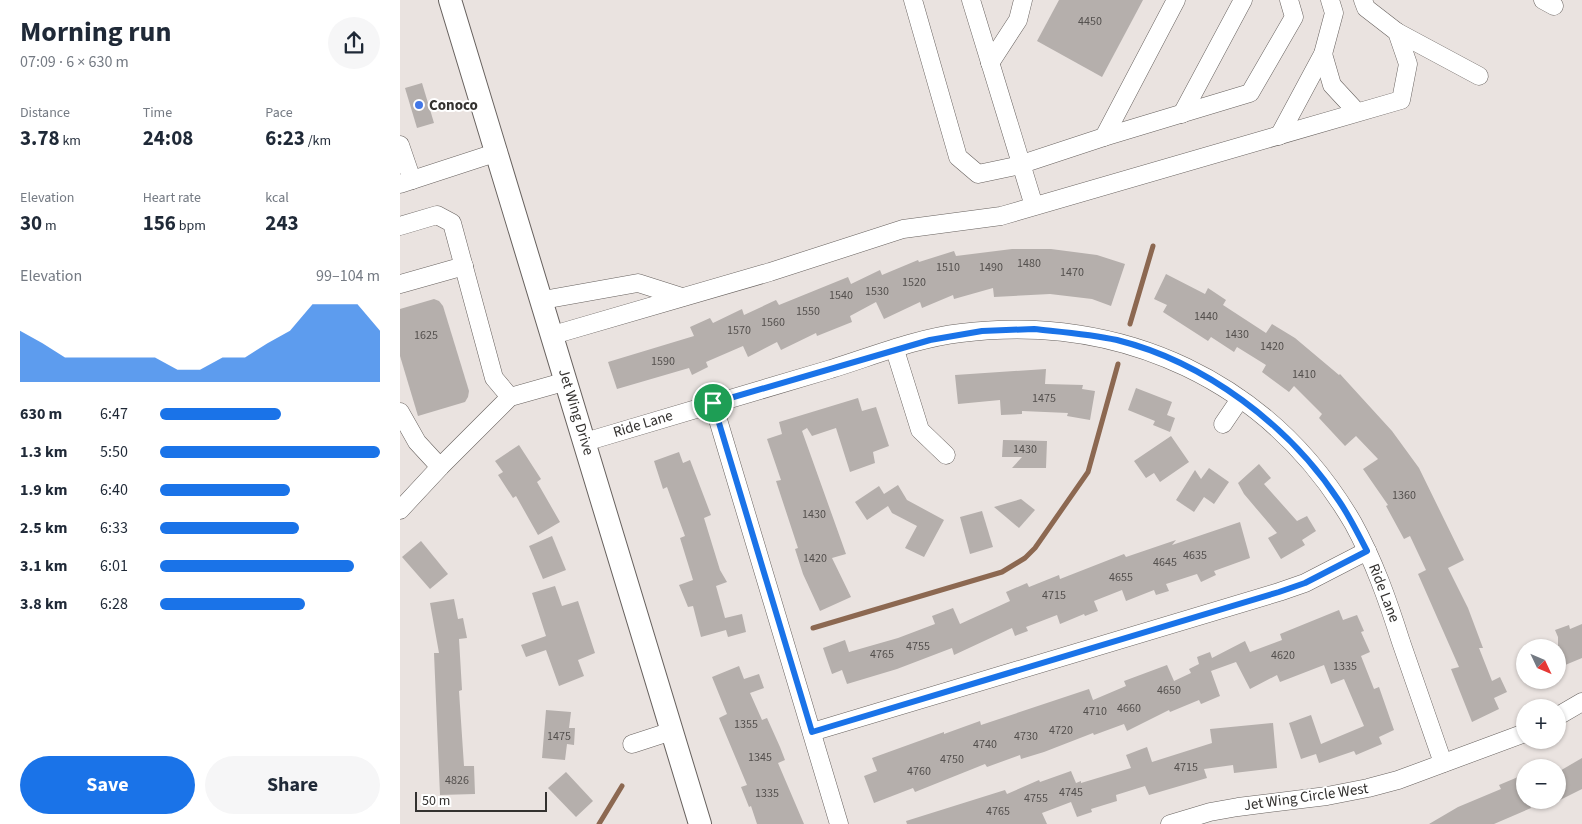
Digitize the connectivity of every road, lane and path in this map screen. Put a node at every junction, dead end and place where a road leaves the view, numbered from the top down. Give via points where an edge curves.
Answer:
1 (450, 0) edge
2 (913, 0) edge
3 (971, 0) edge
4 (1023, 0) edge
5 (1176, 0) edge
6 (1243, 0) edge
7 (1288, 0) edge
8 (1330, 0) edge
9 (1364, 0) edge
10 (1397, 32) junction
11 (1323, 54) junction
12 (990, 63) junction
13 (1480, 76) dead end
14 (1357, 112) junction
15 (1182, 114) junction
16 (1278, 136) junction
17 (1104, 137) junction
18 (400, 145) edge
19 (498, 152) junction
20 (1021, 164) junction
21 (406, 182) edge
22 (1034, 206) junction
23 (400, 226) edge
24 (464, 266) junction
25 (400, 284) edge
26 (682, 297) junction
27 (543, 300) junction
28 (553, 335) junction
29 (895, 350) junction
30 (567, 381) junction
31 (510, 397) junction
32 (1240, 400) junction
33 (713, 403) junction
34 (400, 412) edge
35 (1223, 424) dead end
36 (585, 442) junction
37 (946, 455) dead end
38 (440, 467) junction
39 (400, 510) edge
40 (1367, 551) junction
41 (1582, 702) edge
42 (1566, 711) edge
43 (672, 732) junction
44 (812, 732) junction
45 (1516, 736) edge
46 (632, 744) dead end
47 (1443, 763) junction
48 (700, 824) edge
49 (839, 824) edge
50 (1170, 824) edge

1 - 19 main road, Jet Wing Drive
2 - 20 street via 958,157 978,174
3 - 12 street
4 - 12 street via 1018,20
5 - 17 street
6 - 15 street
7 - 15 street via 1294,17 1250,94
8 - 11 street via 1334,14
9 - 10 street via 1366,8
10 - 13 street
10 - 14 street via 1408,64 1401,100
11 - 14 street via 1332,85
11 - 16 street
12 - 20 street
14 - 16 street
15 - 17 street
16 - 22 street
17 - 20 street
18 - 21 street
19 - 21 street
19 - 27 main road, Jet Wing Drive
20 - 22 street
22 - 26 street via 1001,216 903,229
23 - 24 street via 437,215 443,217 452,224
24 - 25 street
24 - 31 street via 494,378
26 - 27 street via 638,283
26 - 28 street
27 - 28 main road, Jet Wing Drive
28 - 30 main road, Jet Wing Drive
29 - 32 street, Ride Lane via 956,334 982,331 1034,329 1117,340 1171,359 1209,378
29 - 33 street, Ride Lane
29 - 37 street via 920,430
30 - 31 street
30 - 36 main road, Jet Wing Drive
31 - 38 street
32 - 35 street
32 - 40 street, Ride Lane via 1279,431 1322,478
33 - 36 street, Ride Lane
33 - 44 street
34 - 38 street via 416,442
36 - 43 main road, Jet Wing Drive
38 - 39 street
40 - 44 street via 1305,583 1279,592
40 - 47 street, Ride Lane via 1381,581
41 - 42 street
43 - 46 street
43 - 48 main road, Jet Wing Drive
44 - 49 street
45 - 47 street, Jet Wing Circle West
47 - 50 street, Jet Wing Circle West via 1368,788 1210,812

